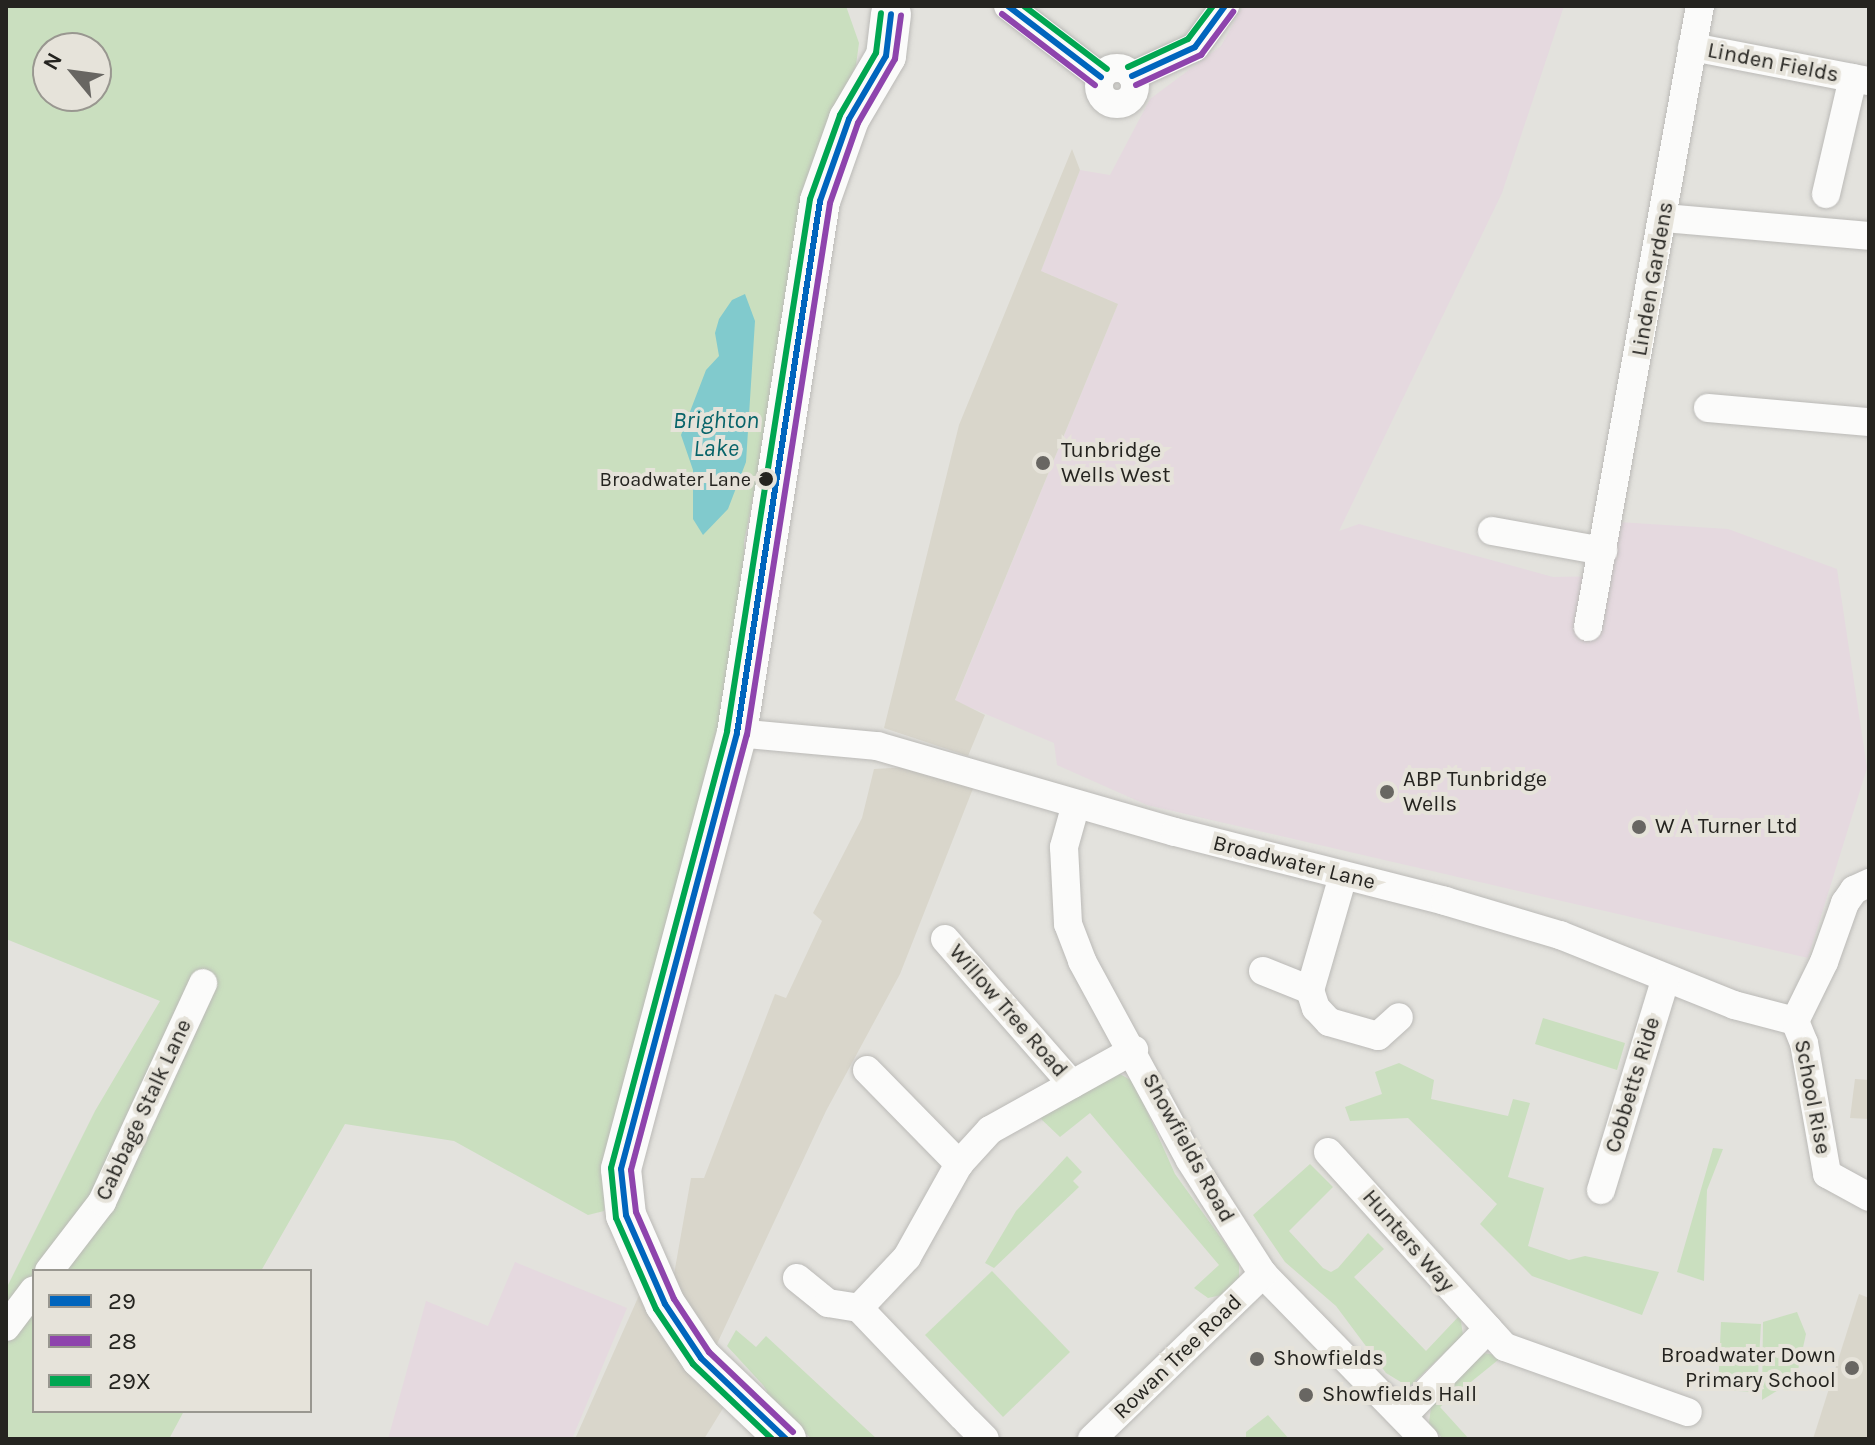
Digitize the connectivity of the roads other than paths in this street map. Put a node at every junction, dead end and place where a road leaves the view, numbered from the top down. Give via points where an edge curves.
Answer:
1 (1008, 6) edge
2 (1225, 6) edge
3 (1700, 6) edge
4 (894, 9) edge
5 (1692, 47) junction
6 (1861, 80) edge
7 (1826, 194) dead end
8 (1664, 218) junction
9 (1869, 236) edge
10 (1708, 408) dead end
11 (1869, 422) edge
12 (1492, 531) dead end
13 (1603, 551) junction
14 (1588, 627) dead end
15 (737, 733) junction
16 (1076, 804) junction
17 (1343, 876) junction
18 (1869, 883) edge
19 (945, 939) dead end
20 (1263, 971) dead end
21 (1665, 981) junction
22 (203, 983) dead end
23 (1310, 990) junction
24 (1399, 1017) dead end
25 (1795, 1021) junction
26 (1134, 1050) junction
27 (867, 1070) dead end
28 (1072, 1084) junction
29 (1328, 1152) dead end
30 (959, 1164) junction
31 (1601, 1190) dead end
32 (1869, 1197) edge
33 (51, 1269) edge
34 (1263, 1274) junction
35 (797, 1278) dead end
36 (32, 1293) edge
37 (859, 1308) junction
38 (6, 1327) edge
39 (1488, 1329) junction
40 (1688, 1412) dead end
41 (1403, 1416) junction
42 (972, 1426) edge
43 (786, 1439) edge
44 (1092, 1439) edge
45 (1424, 1439) edge

1 - 2 street via 1101,77 1102,95 1117,103 1131,97 1132,76 1195,47
3 - 5 street, Linden Gardens
4 - 15 highway via 886,56 849,119 820,201
5 - 6 street, Linden Fields
5 - 8 street, Linden Gardens
6 - 7 street, Linden Fields
8 - 9 street
8 - 13 street, Linden Gardens
10 - 11 street
12 - 13 street
13 - 14 street, Linden Gardens
15 - 16 street, Broadwater Lane via 877,746
15 - 43 highway via 626,1143 622,1193 651,1278 689,1343
16 - 17 street, Broadwater Lane
16 - 26 street, Showfields Road via 1064,847 1068,924 1082,961
17 - 21 street, Broadwater Lane via 1560,935
17 - 23 street
18 - 25 street via 1854,890 1845,903
19 - 28 street, Willow Tree Road
20 - 23 street
21 - 25 street, Broadwater Lane
21 - 31 street, Cobbetts Ride
22 - 33 street, Cabbage Stalk Lane via 102,1202
23 - 24 street via 1329,1022 1355,1033 1378,1036
25 - 32 street, School Rise via 1804,1043 1827,1174
26 - 28 street, Willow Tree Road
26 - 34 street, Showfields Road via 1190,1160
27 - 30 street
28 - 30 street, Willow Tree Road via 990,1130
29 - 39 street, Hunters Way
30 - 37 street, Willow Tree Road via 907,1257
34 - 41 street, Showfields Road
34 - 44 street, Rowan Tree Road
35 - 37 street via 828,1303
36 - 38 street
37 - 42 street
39 - 40 street, Hunters Way via 1522,1357
39 - 41 street
41 - 45 street, Showfields Road

